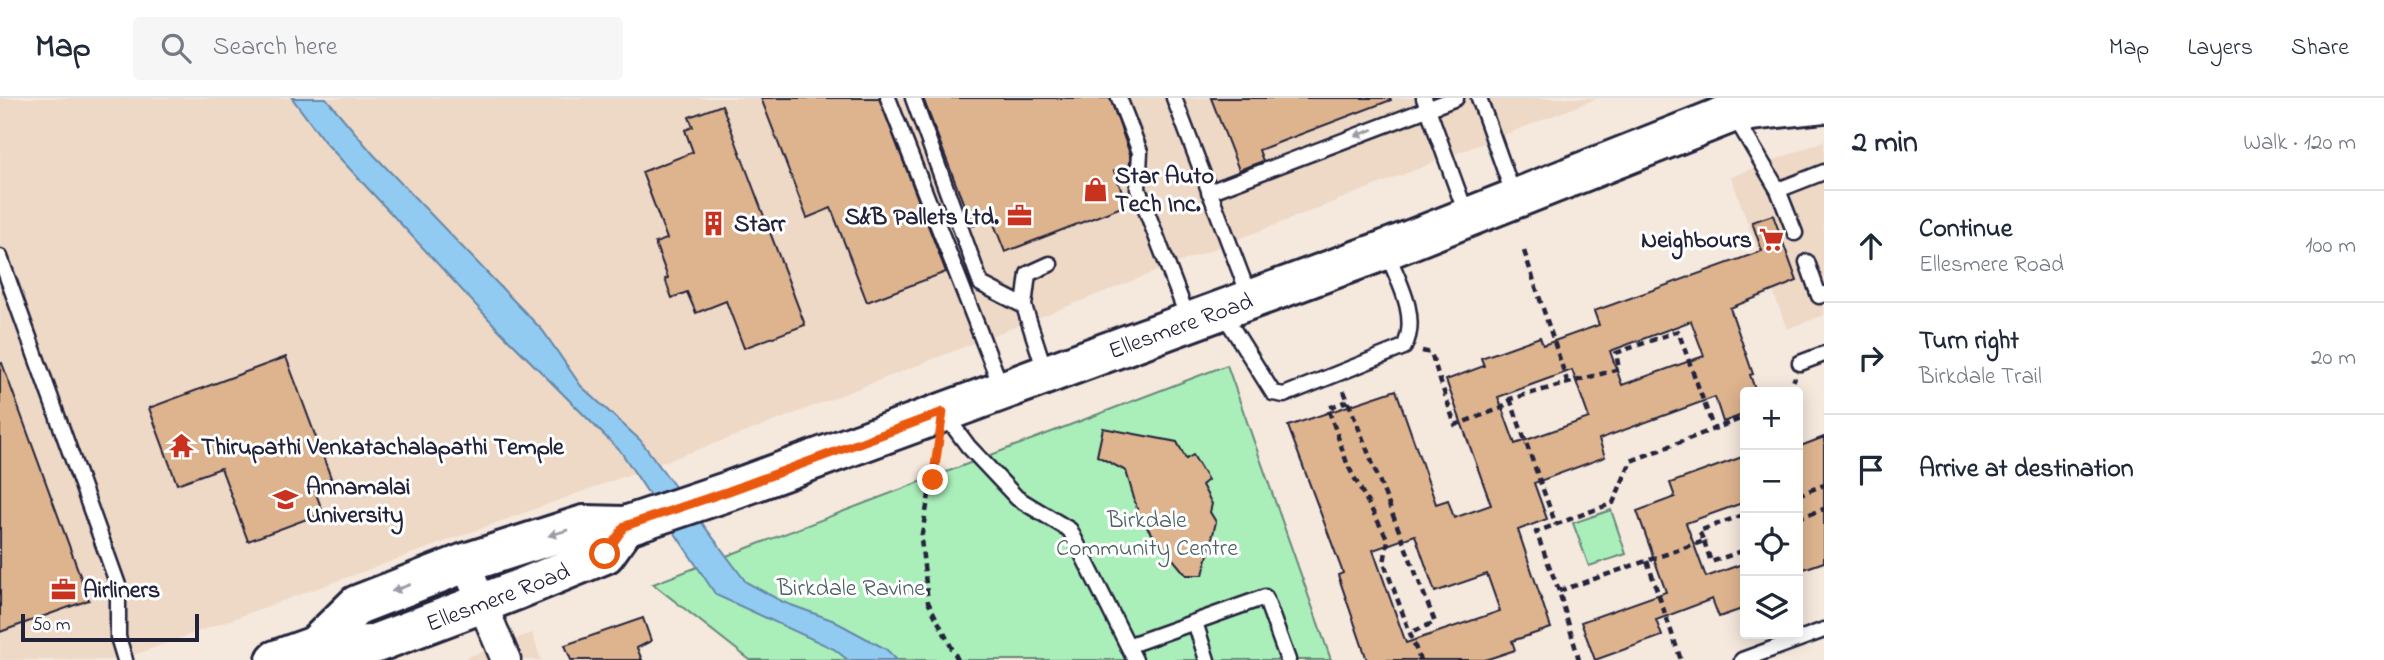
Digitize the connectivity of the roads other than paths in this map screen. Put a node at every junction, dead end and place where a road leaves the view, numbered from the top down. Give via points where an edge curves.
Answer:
1 (888, 98) edge
2 (913, 98) edge
3 (1119, 98) edge
4 (1174, 98) edge
5 (1456, 98) edge
6 (1479, 98) edge
7 (1426, 103) edge
8 (1741, 103) edge
9 (1824, 103) edge
10 (1824, 172) edge
11 (1778, 190) junction
12 (1209, 192) junction
13 (1515, 199) junction
14 (1468, 217) junction
15 (1795, 233) dead end
16 (1385, 250) junction
17 (0, 257) edge
18 (1807, 262) dead end
19 (1050, 264) dead end
20 (1824, 294) edge
21 (1024, 306) junction
22 (1221, 311) junction
23 (1824, 354) edge
24 (1800, 363) dead end
25 (1046, 375) junction
26 (1002, 391) junction
27 (943, 412) junction
28 (625, 526) junction
29 (465, 563) junction
30 (481, 603) junction
31 (1195, 622) junction
32 (1824, 630) edge
33 (1130, 645) junction
34 (314, 646) junction
35 (125, 660) edge
36 (276, 660) edge
37 (506, 660) edge
38 (1135, 660) edge
39 (1207, 660) edge
40 (1288, 660) edge
41 (1742, 660) edge

1 - 26 lane
2 - 21 lane via 981,284
3 - 22 lane via 1140,152 1138,189
4 - 12 lane
5 - 7 lane
6 - 13 lane
7 -> 12 lane
7 - 14 lane
8 - 9 main road, Ellesmere Road
8 - 11 lane
8 - 13 main road, Ellesmere Road
10 - 11 lane
11 - 15 lane
12 - 22 lane
13 - 14 main road, Ellesmere Road
14 - 16 main road, Ellesmere Road
16 - 22 main road, Ellesmere Road
16 - 22 lane via 1407,300 1411,335 1404,348 1284,395 1273,393
17 - 35 lane via 118,585 118,637
18 - 20 lane via 1819,296
19 - 21 lane via 1028,274
21 - 25 lane
22 - 25 main road, Ellesmere Road
23 - 24 lane
25 - 26 main road, Ellesmere Road
26 - 27 main road, Ellesmere Road
27 - 28 main road, Ellesmere Road
27 - 33 lane via 1017,498 1070,530
28 -> 29 main road, Ellesmere Road via 584,525
28 - 30 main road, Ellesmere Road via 605,554
29 - 30 street
29 -> 34 main road, Ellesmere Road via 357,605
30 - 34 main road, Ellesmere Road via 371,645
30 - 37 street
31 - 33 lane
31 - 39 lane
31 - 40 lane via 1265,597
32 - 41 lane
33 - 38 lane
34 - 36 main road, Ellesmere Road

